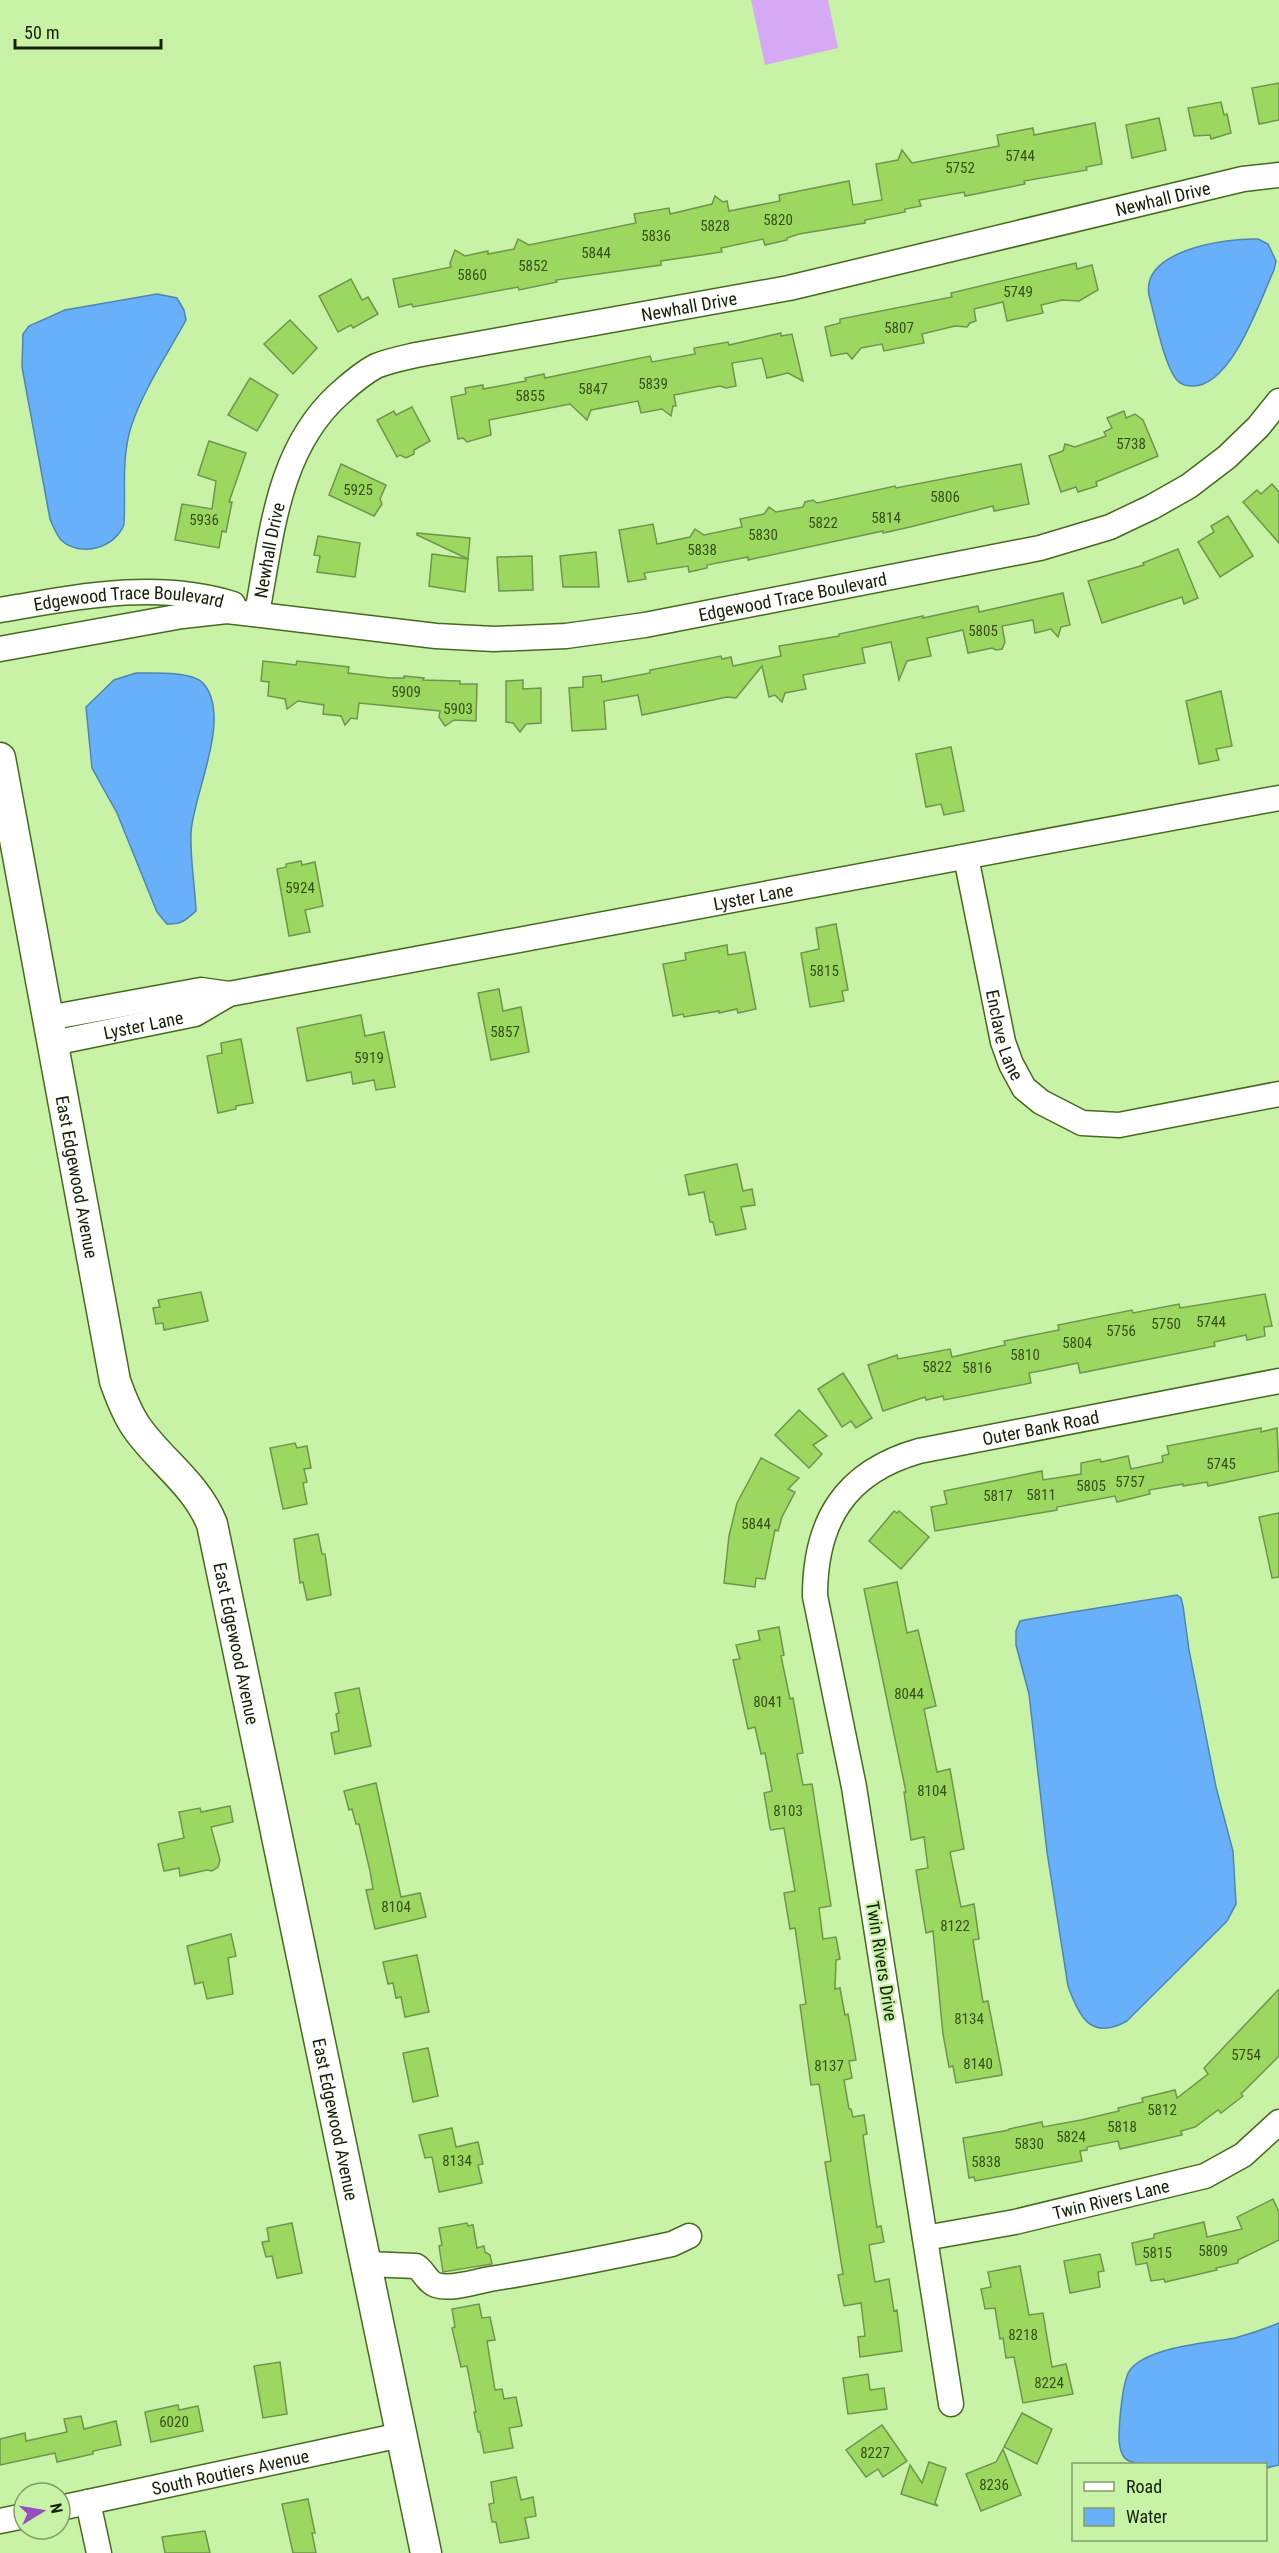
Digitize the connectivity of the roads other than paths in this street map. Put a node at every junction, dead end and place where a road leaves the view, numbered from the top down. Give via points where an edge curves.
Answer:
1 (1279, 175) edge
2 (1279, 401) edge
3 (0, 610) edge
4 (257, 613) junction
5 (0, 649) edge
6 (0, 758) edge
7 (1279, 798) edge
8 (966, 857) junction
9 (51, 1030) junction
10 (1279, 1094) edge
11 (1279, 1381) edge
12 (828, 1521) joint
13 (1279, 2122) edge
14 (689, 2236) dead end
15 (925, 2238) junction
16 (366, 2264) junction
17 (951, 2404) dead end
18 (401, 2435) junction
19 (88, 2502) junction
20 (72, 2505) edge
21 (99, 2553) edge
22 (426, 2553) edge

1 - 4 street, Newhall Drive via 1243,179 789,288 416,355 376,366 325,406 291,460 280,490
2 - 4 street, Edgewood Trace Boulevard via 1227,457 1189,486 1110,527 1040,548 645,625 566,636 436,636
3 - 4 street, Edgewood Trace Boulevard via 130,591 218,599
4 - 5 street, Edgewood Trace Boulevard via 227,611 182,616
6 - 9 main road, East Edgewood Avenue
7 - 8 street, Lyster Lane
8 - 9 street, Lyster Lane via 229,994 201,990
8 - 10 street, Enclave Lane via 1003,1042 1024,1088 1041,1102 1082,1123 1101,1126
9 - 16 main road, East Edgewood Avenue via 115,1381 138,1429 207,1510 216,1539
11 - 12 street, Outer Bank Road via 893,1458 856,1483
12 - 15 street, Twin Rivers Drive via 819,1543 815,1596 854,1787
13 - 15 street, Twin Rivers Lane via 1243,2155 1205,2176 1015,2222
14 - 16 street via 672,2244 562,2268 456,2286 431,2283 416,2266
15 - 17 street, Twin Rivers Drive
16 - 18 main road, East Edgewood Avenue
18 - 19 street, South Routiers Avenue
18 - 22 main road, East Edgewood Avenue
19 - 20 street, South Routiers Avenue
19 - 21 street

